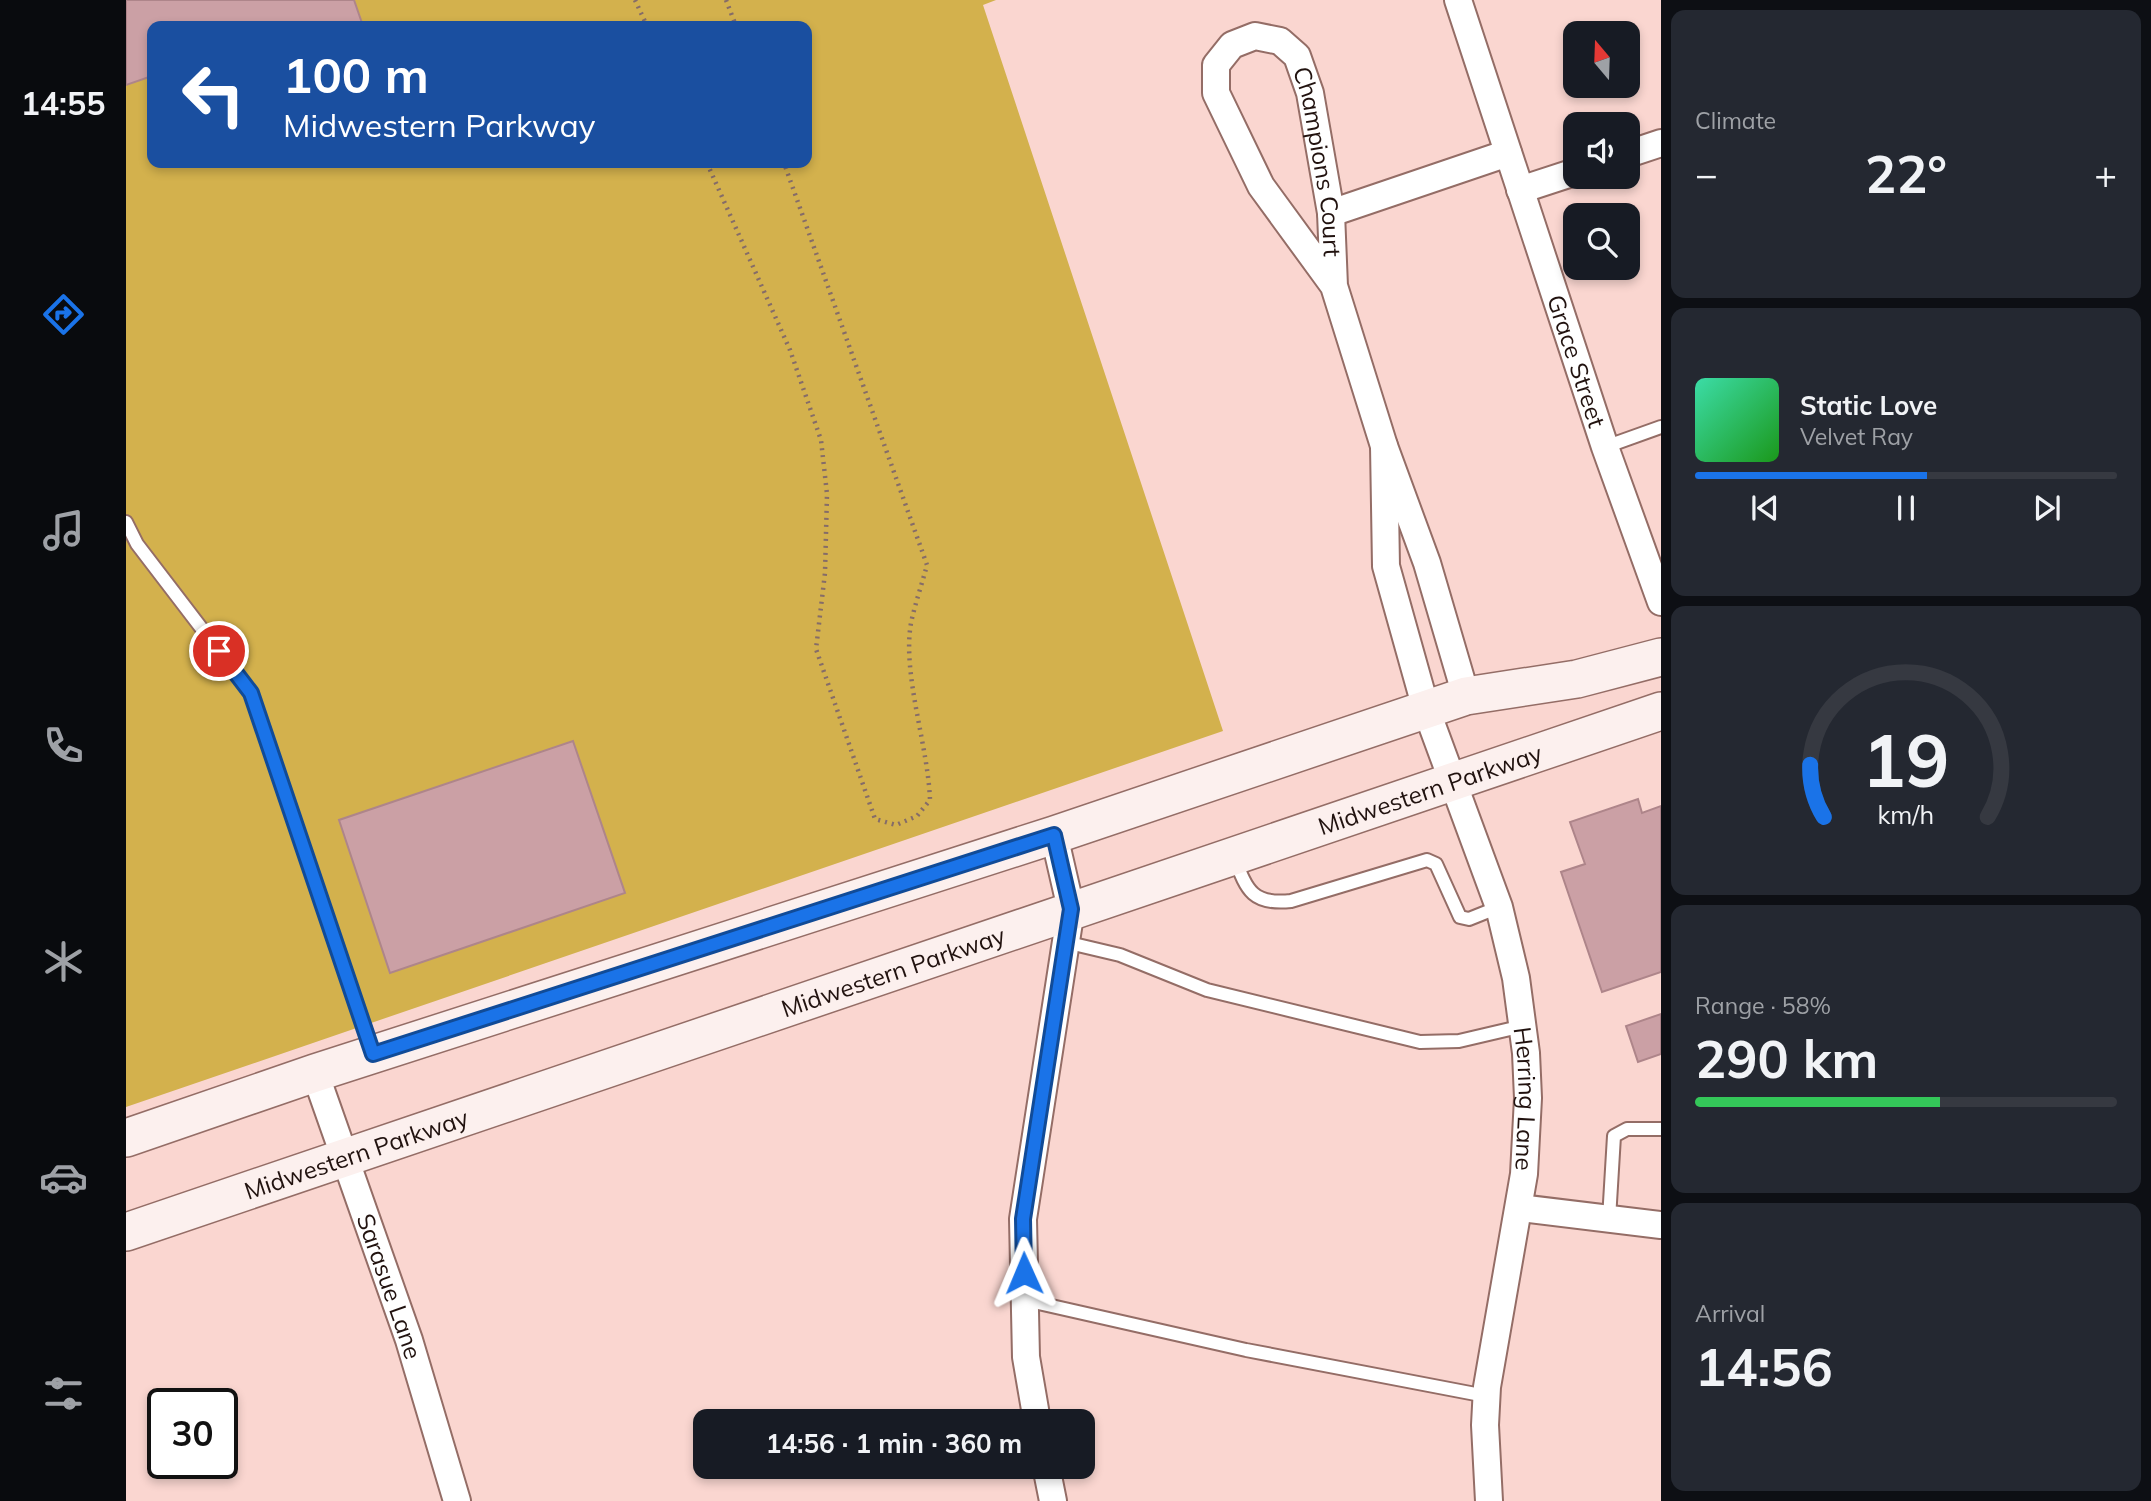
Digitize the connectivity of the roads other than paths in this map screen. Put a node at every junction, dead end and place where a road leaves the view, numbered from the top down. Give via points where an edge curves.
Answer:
1 (1458, 0) edge
2 (1661, 143) edge
3 (1640, 150) edge
4 (1508, 153) junction
5 (1563, 176) edge
6 (1520, 190) junction
7 (1331, 213) junction
8 (1334, 286) junction
9 (1661, 427) edge
10 (1384, 446) junction
11 (1605, 447) junction
12 (126, 522) edge
13 (1661, 602) edge
14 (1661, 657) edge
15 (1466, 696) junction
16 (1426, 709) junction
17 (1661, 711) edge
18 (1453, 780) junction
19 (1054, 835) junction
20 (1233, 854) junction
21 (1499, 907) junction
22 (1068, 925) junction
23 (1523, 1026) junction
24 (373, 1054) junction
25 (315, 1073) junction
26 (1661, 1129) edge
27 (126, 1139) edge
28 (344, 1156) junction
29 (1520, 1208) junction
30 (1609, 1219) junction
31 (1661, 1226) edge
32 (126, 1232) edge
33 (1024, 1300) junction
34 (1486, 1396) junction
35 (1035, 1409) edge
36 (1048, 1479) edge
37 (457, 1501) edge
38 (1053, 1501) edge
39 (1489, 1501) edge

1 - 4 street, Grace Street
2 - 3 street
4 - 6 street, Grace Street
4 - 7 street
5 - 6 street
6 - 11 street, Grace Street
7 - 8 street, Champions Court
7 - 8 street, Champions Court via 1310,93 1297,56 1280,41 1255,36 1232,45 1216,65 1216,93 1261,186
8 - 10 street, Champions Court
9 - 11 lane
10 - 15 street, Champions Court via 1427,564
10 - 16 street, Champions Court via 1386,566
11 - 13 street, Grace Street
12 - 24 lane via 137,544 251,693
14 - 15 main road via 1577,679
15 - 16 main road
16 - 18 street, Herring Lane
16 - 19 main road
17 - 18 main road, Midwestern Parkway
18 - 20 main road, Midwestern Parkway
18 - 21 street, Herring Lane
19 - 22 street
19 - 24 main road
20 - 21 lane via 1254,897 1277,902 1427,860 1436,864 1460,917 1469,919
20 - 22 main road, Midwestern Parkway
21 - 23 street, Herring Lane
22 - 23 lane via 1120,955 1207,990 1419,1042 1459,1041
22 - 28 main road, Midwestern Parkway via 892,972
22 - 33 street via 1023,1219
23 - 29 street, Herring Lane via 1528,1098
24 - 25 main road
25 - 27 main road
25 - 28 street, Sarasue Lane
26 - 30 lane via 1627,1129 1614,1136
28 - 32 main road, Midwestern Parkway
28 - 37 street, Sarasue Lane via 409,1340
29 - 30 street
29 - 34 street, Herring Lane
30 - 31 street
33 - 34 lane via 1246,1350
33 - 35 street via 1026,1357
34 - 39 street, Herring Lane
36 - 38 street

